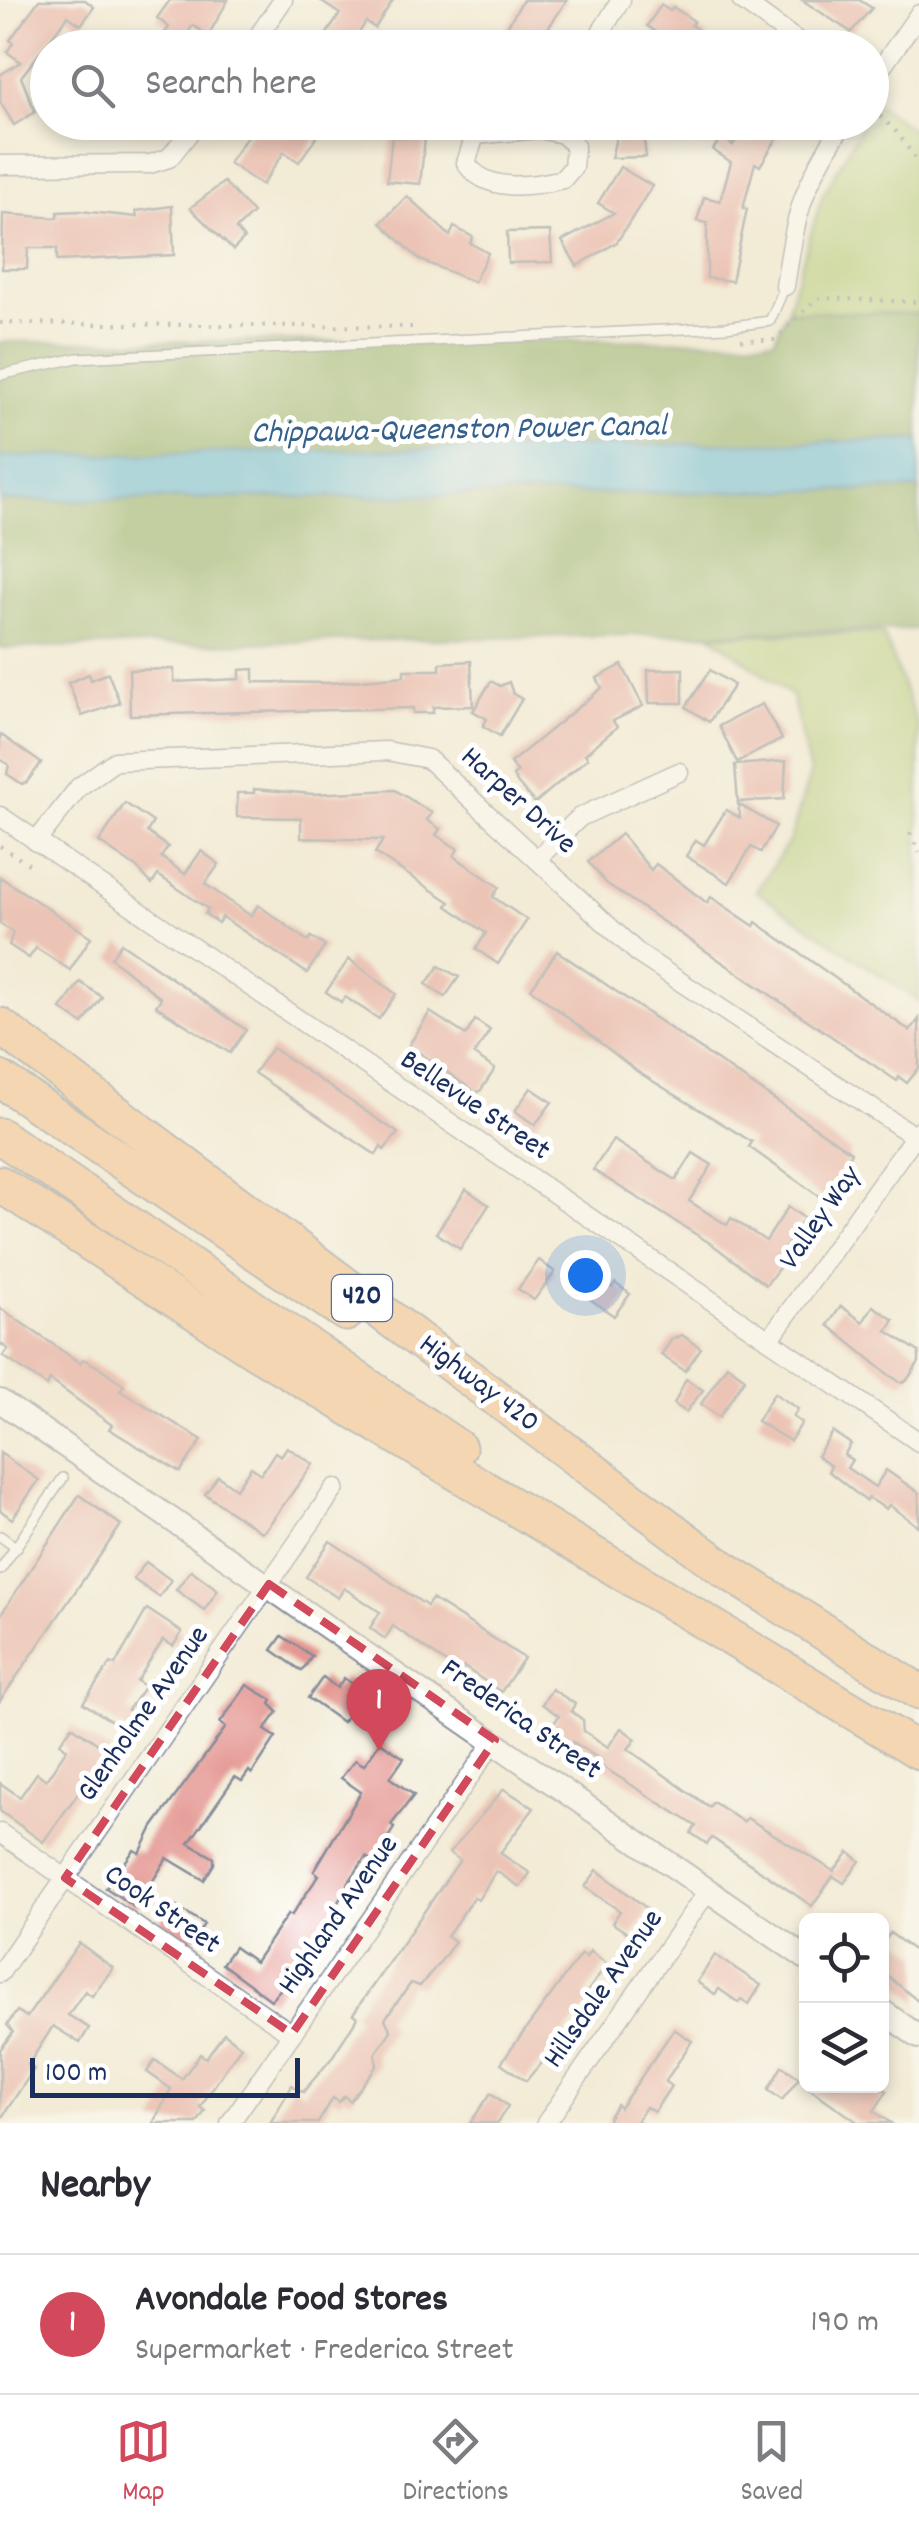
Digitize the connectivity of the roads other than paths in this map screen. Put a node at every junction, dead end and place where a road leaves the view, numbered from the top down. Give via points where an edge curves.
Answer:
1 (283, 0) edge
2 (621, 0) edge
3 (741, 0) edge
4 (919, 14) edge
5 (262, 30) edge
6 (602, 30) edge
7 (782, 30) edge
8 (889, 57) edge
9 (184, 140) edge
10 (473, 140) edge
11 (569, 140) edge
12 (832, 140) edge
13 (0, 166) edge
14 (785, 286) joint
15 (0, 376) edge
16 (679, 772) dead end
17 (0, 816) edge
18 (36, 842) junction
19 (539, 857) junction
20 (0, 1026) edge
21 (0, 1080) edge
22 (917, 1133) edge
23 (0, 1136) edge
24 (0, 1184) edge
25 (0, 1208) edge
26 (769, 1340) junction
27 (254, 1350) junction
28 (0, 1401) edge
29 (919, 1442) edge
30 (64, 1478) dead end
31 (336, 1488) dead end
32 (0, 1536) edge
33 (17, 1548) junction
34 (724, 1569) junction
35 (0, 1570) edge
36 (269, 1584) junction
37 (789, 1673) junction
38 (919, 1692) edge
39 (495, 1740) junction
40 (919, 1751) edge
41 (0, 1834) edge
42 (65, 1878) junction
43 (709, 1889) junction
44 (799, 1953) edge
45 (0, 1973) edge
46 (889, 2016) edge
47 (292, 2034) junction
48 (919, 2037) edge
49 (230, 2123) edge
50 (546, 2123) edge

1 - 5 street
2 - 6 street
3 - 7 street
4 - 8 street
9 - 13 street via 169,158 150,164
10 - 11 street via 466,163 475,176 495,184 562,179 574,166
12 - 14 street via 798,204
14 - 15 lane via 770,321 726,327 77,358
16 - 19 street via 580,817
17 - 18 street, Bellevue Street
18 - 19 street, Harper Drive via 79,787 116,761 386,751 428,759
18 - 26 street, Bellevue Street
19 - 22 street, Harper Drive via 640,955
20 - 34 highway, Highway 420 / 420
21 - 34 highway
22 - 26 street, Valley Way
23 - 37 highway
24 - 27 highway
25 - 27 highway
26 - 29 street, Bellevue Street
27 - 37 highway
28 - 36 street, Frederica Street
30 - 33 lane
31 - 36 street, Glenholme Avenue
32 - 33 lane
33 - 35 lane
34 - 38 highway, Highway 420 / 420
36 - 39 street, Frederica Street
36 - 42 street, Glenholme Avenue
37 - 40 highway
39 - 43 street, Frederica Street
39 - 47 street, Highland Avenue
41 - 42 street, Cook Street
42 - 45 street, Glenholme Avenue
42 - 47 street, Cook Street
43 - 44 street, Frederica Street
43 - 50 street, Hillsdale Avenue
46 - 48 street
47 - 49 street, Highland Avenue

